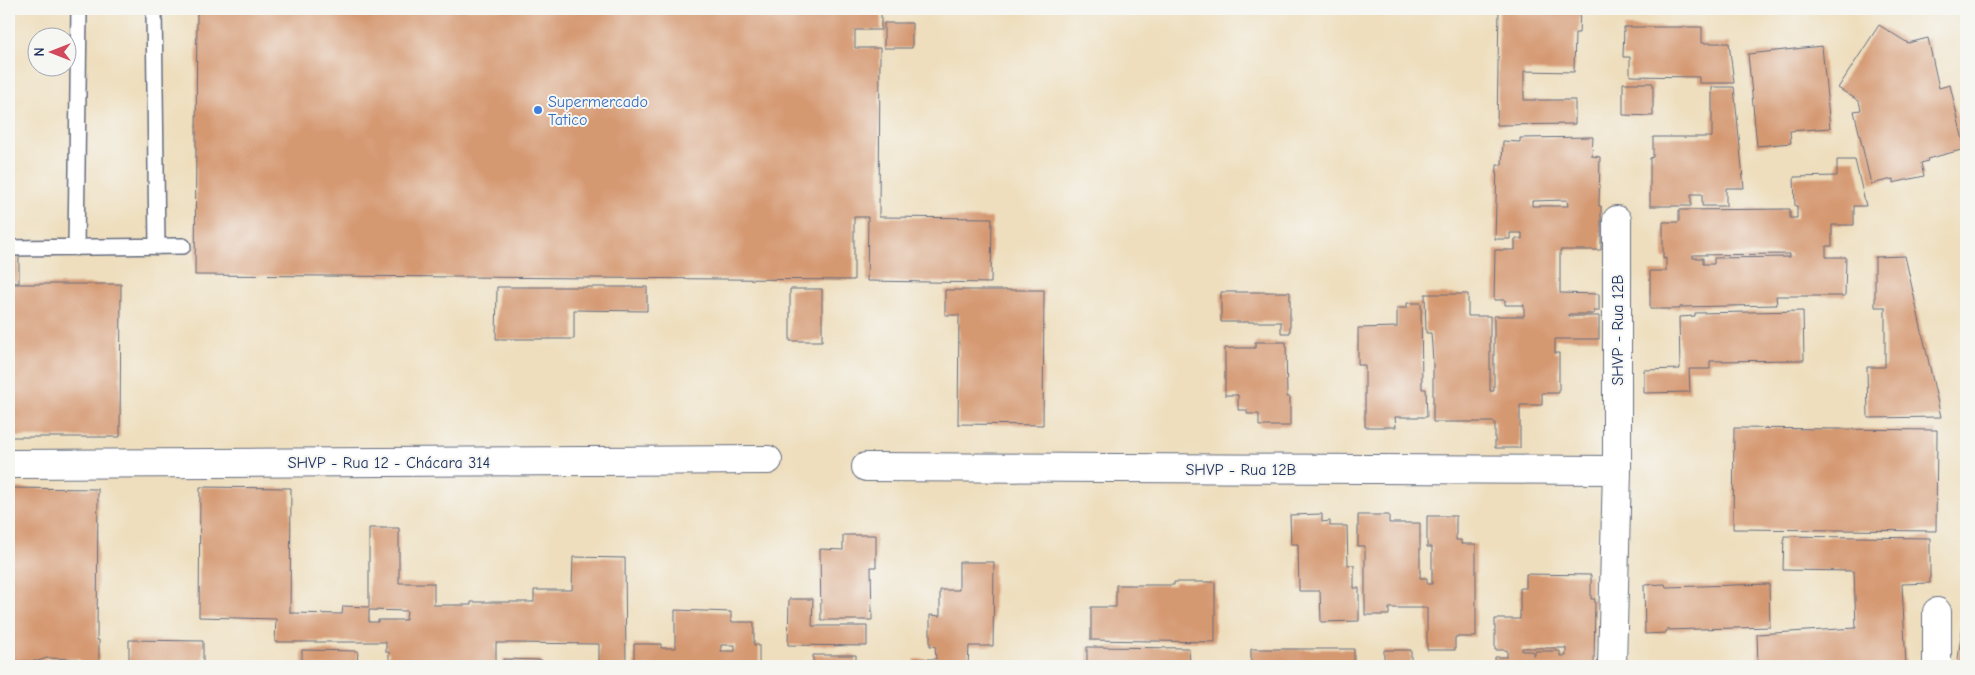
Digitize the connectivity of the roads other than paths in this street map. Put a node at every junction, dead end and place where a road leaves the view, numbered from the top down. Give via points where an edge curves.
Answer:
1 (78, 9) edge
2 (154, 9) edge
3 (1616, 220) dead end
4 (183, 246) dead end
5 (157, 247) junction
6 (9, 248) edge
7 (76, 248) junction
8 (768, 460) dead end
9 (9, 464) edge
10 (866, 467) dead end
11 (1616, 470) junction
12 (1937, 612) dead end
13 (1612, 666) edge
14 (1937, 666) edge

1 - 7 lane
2 - 5 lane
3 - 11 street, SHVP - Rua 12B
4 - 5 lane
5 - 7 lane
6 - 7 lane
8 - 9 street, SHVP - Rua 12 - Chácara 314
10 - 11 street, SHVP - Rua 12B
11 - 13 street, SHVP - Rua 12B
12 - 14 street

